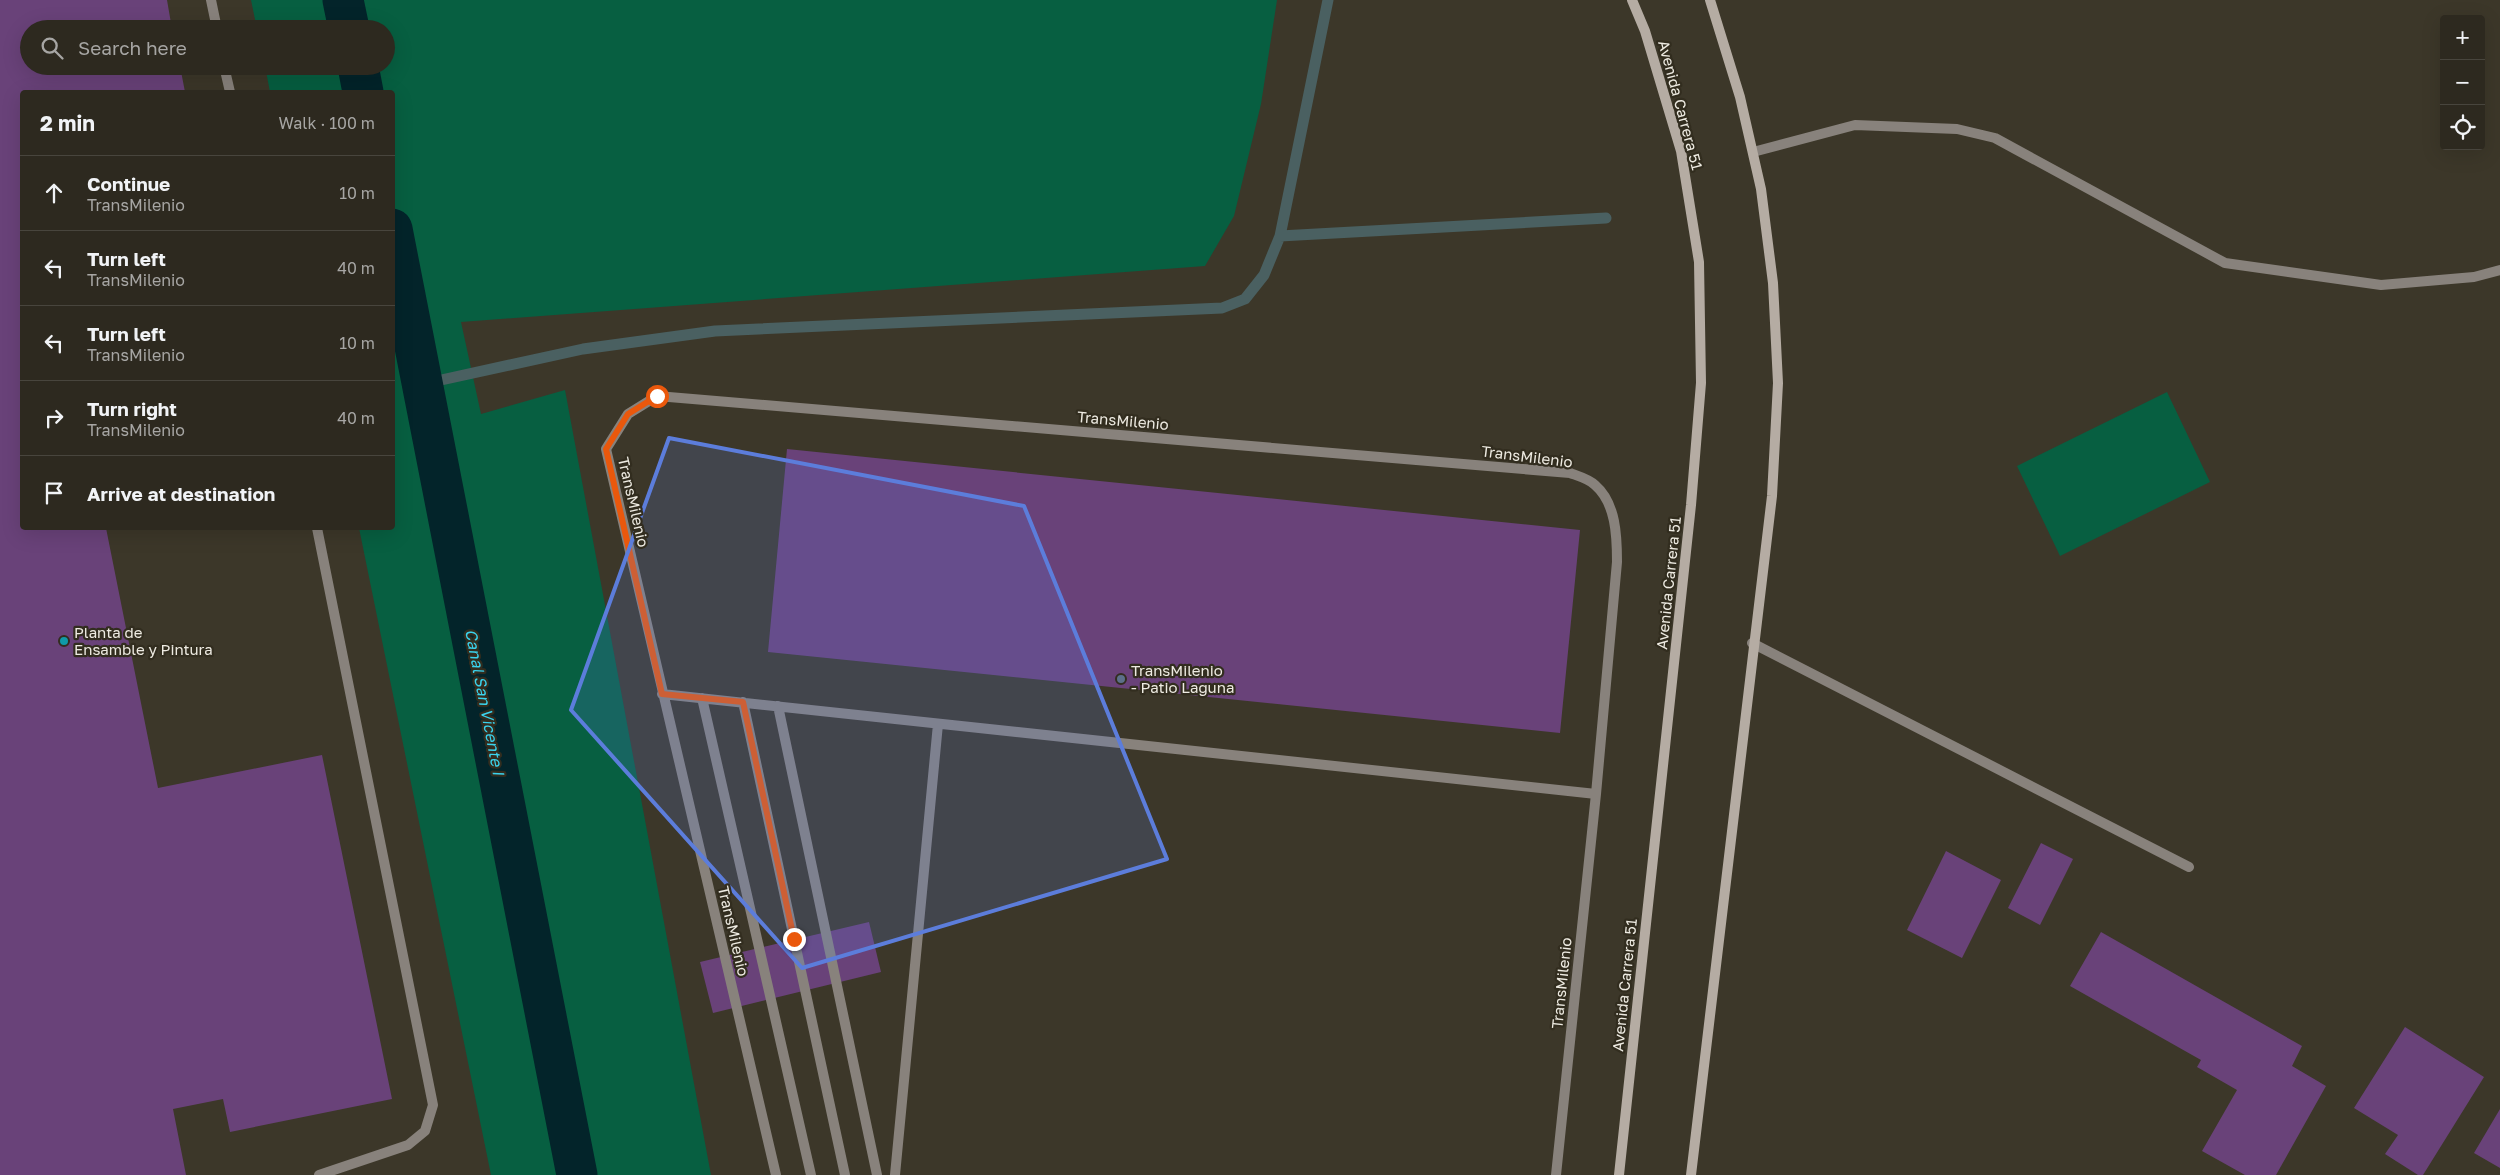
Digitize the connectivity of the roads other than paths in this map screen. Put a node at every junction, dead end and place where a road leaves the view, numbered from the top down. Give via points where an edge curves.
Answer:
1 (211, 0) edge
2 (1632, 0) edge
3 (1710, 0) edge
4 (215, 20) edge
5 (226, 75) edge
6 (230, 90) edge
7 (1753, 152) junction
8 (2500, 270) edge
9 (317, 530) edge
10 (1752, 643) junction
11 (662, 694) junction
12 (702, 698) junction
13 (743, 702) junction
14 (778, 706) junction
15 (938, 724) junction
16 (1596, 794) junction
17 (2189, 867) dead end
18 (319, 1175) edge
19 (776, 1175) edge
20 (811, 1175) edge
21 (845, 1175) edge
22 (877, 1175) edge
23 (895, 1175) edge
24 (1556, 1175) edge
25 (1619, 1175) edge
26 (1691, 1175) edge

1 - 4 lane
2 - 25 main road, Avenida Carrera 51 via 1645,31 1681,151 1698,262 1701,383 1691,505
3 - 7 main road
5 - 6 lane
7 - 8 lane via 1855,126 1957,129 1994,138 2225,263 2381,286 2474,277
7 - 10 main road via 1762,189 1773,283 1778,383 1772,496
9 - 18 lane via 433,1104 425,1131 408,1145
10 - 17 lane
10 - 26 main road
11 - 12 lane
11 - 16 lane, TransMilenio via 606,449 628,414 657,396 1570,473 1595,485 1609,506 1618,534
11 - 19 lane, TransMilenio
12 - 13 lane
12 - 20 lane, TransMilenio
13 - 14 lane
13 - 21 lane
14 - 15 lane
14 - 22 lane
15 - 16 lane
15 - 23 lane
16 - 24 lane, TransMilenio

